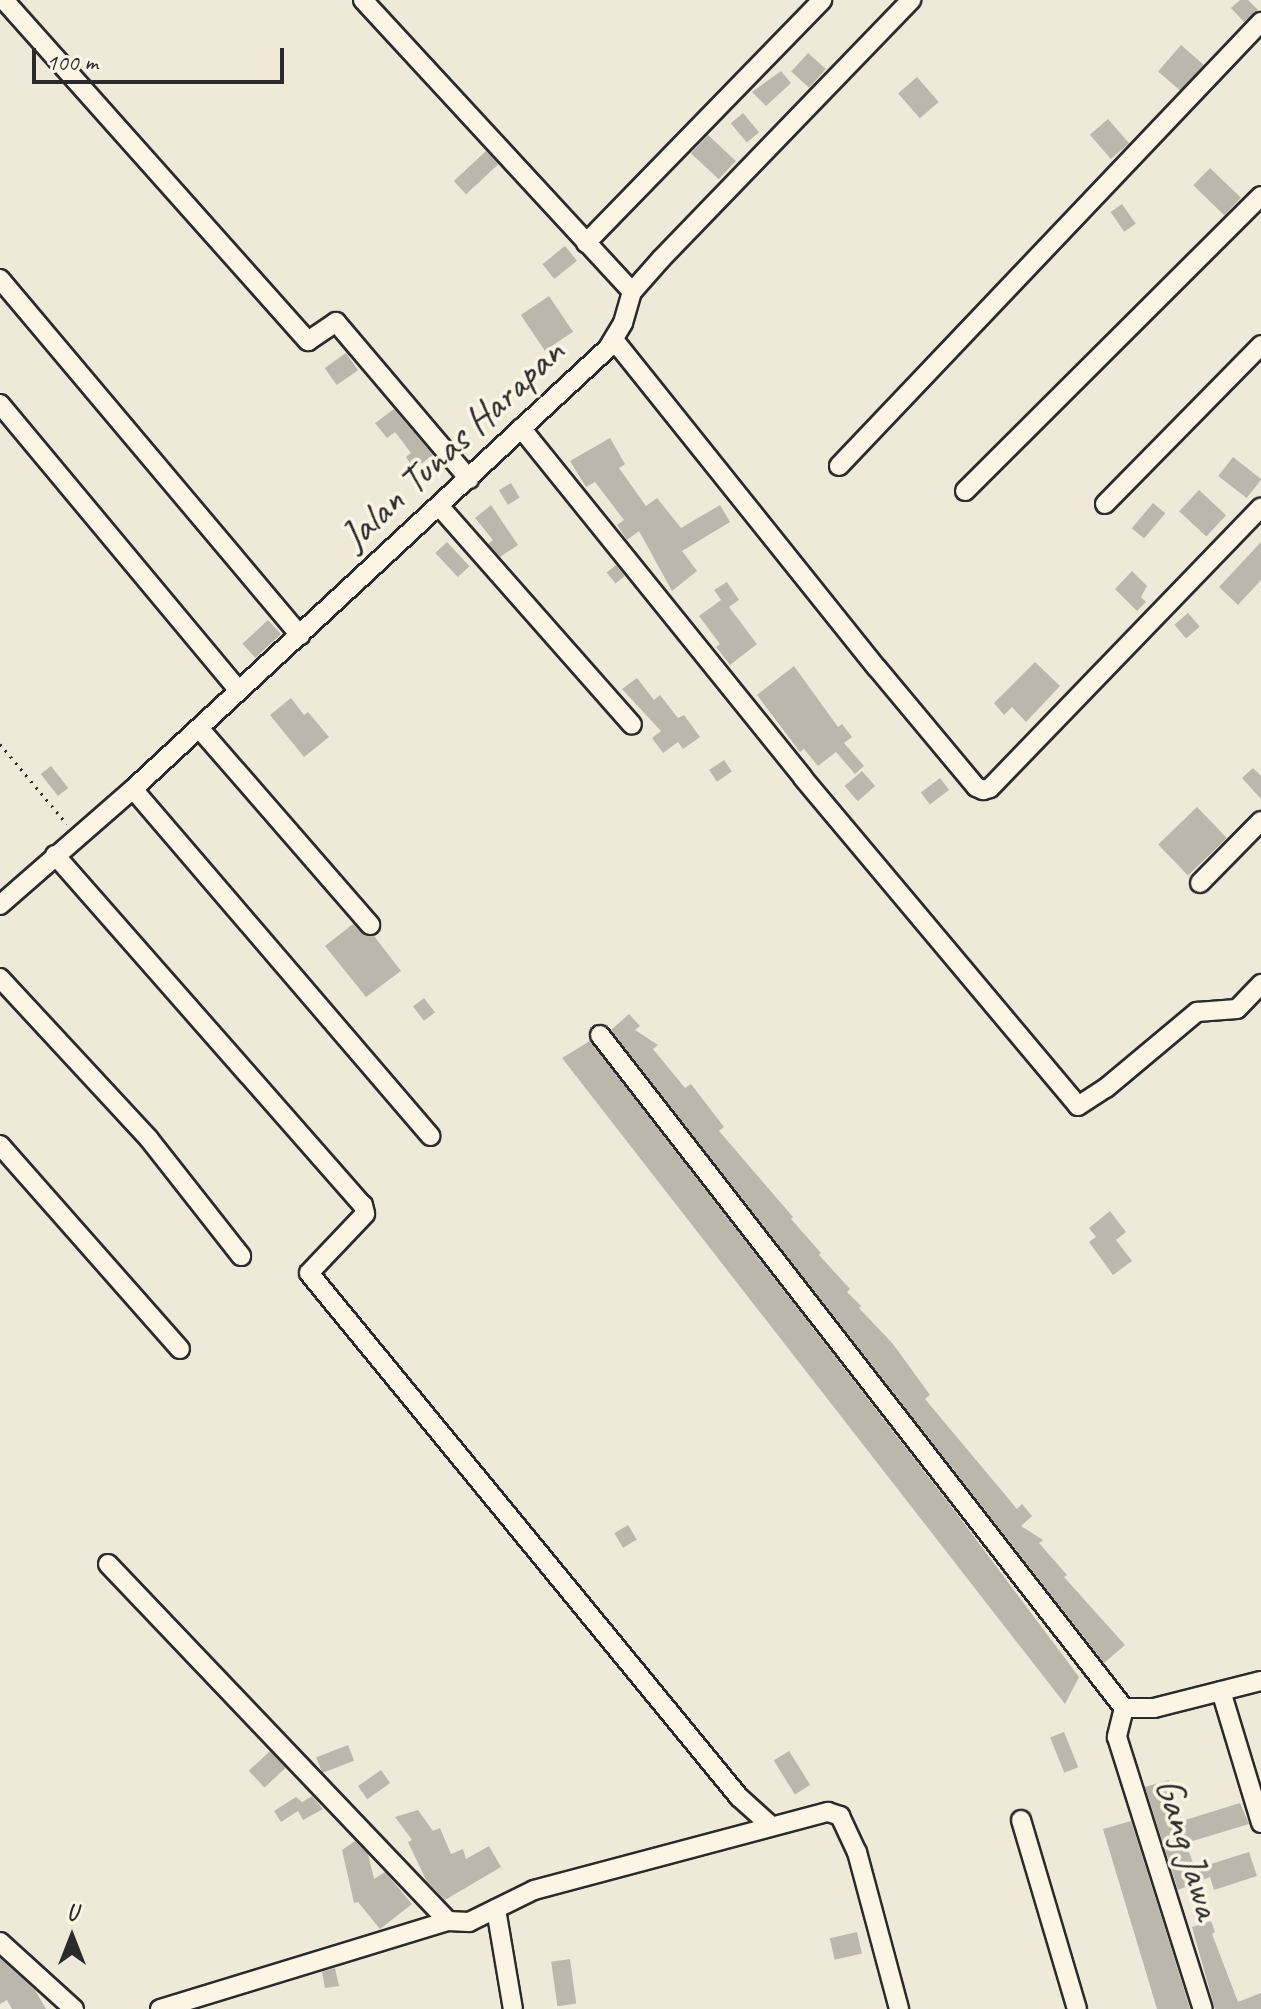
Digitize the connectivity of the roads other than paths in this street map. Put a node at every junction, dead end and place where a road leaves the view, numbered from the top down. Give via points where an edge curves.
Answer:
1 (4, 0) edge
2 (822, 0) edge
3 (911, 0) edge
4 (371, 3) edge
5 (1261, 22) edge
6 (1261, 196) edge
7 (586, 243) junction
8 (0, 279) edge
9 (632, 292) junction
10 (614, 340) junction
11 (1261, 345) edge
12 (0, 404) edge
13 (521, 428) junction
14 (839, 466) dead end
15 (469, 479) junction
16 (965, 491) dead end
17 (1105, 504) dead end
18 (440, 507) junction
19 (1261, 507) edge
20 (300, 635) junction
21 (239, 691) junction
22 (632, 725) dead end
23 (199, 728) junction
24 (133, 789) junction
25 (1261, 821) edge
26 (55, 855) junction
27 (1200, 883) dead end
28 (0, 905) edge
29 (370, 925) dead end
30 (0, 978) edge
31 (1261, 984) edge
32 (600, 1035) dead end
33 (430, 1136) dead end
34 (0, 1145) edge
35 (241, 1256) dead end
36 (180, 1349) dead end
37 (108, 1564) dead end
38 (1261, 1681) edge
39 (1221, 1691) junction
40 (1124, 1708) junction
41 (1021, 1820) dead end
42 (1261, 1823) edge
43 (770, 1825) junction
44 (496, 1909) junction
45 (448, 1921) junction
46 (0, 1942) edge
47 (74, 2009) edge
48 (160, 2009) edge
49 (513, 2009) edge
50 (899, 2009) edge
51 (1077, 2009) edge
52 (1203, 2009) edge

1 - 15 street via 308,341 336,322
2 - 7 street
3 - 9 street, Jalan Tunas Harapan
4 - 7 street
5 - 14 street
6 - 16 street
7 - 9 street
8 - 20 street
9 - 10 street, Jalan Tunas Harapan
10 - 13 street, Jalan Tunas Harapan
10 - 19 street via 877,668 983,790
11 - 17 street
12 - 21 street
13 - 15 street, Jalan Tunas Harapan
13 - 31 street via 803,778 1077,1105 1106,1088 1197,1012 1237,1009
15 - 18 street, Jalan Tunas Harapan
18 - 20 street, Jalan Tunas Harapan
18 - 22 street
20 - 21 street, Jalan Tunas Harapan
21 - 23 street, Jalan Tunas Harapan
23 - 24 street, Jalan Tunas Harapan
23 - 29 street
24 - 26 street, Jalan Tunas Harapan
24 - 33 street
25 - 27 street
26 - 28 street, Jalan Tunas Harapan
26 - 43 street via 363,1205 365,1214 309,1273 739,1797
30 - 35 street via 149,1139
32 - 40 street
34 - 36 street
37 - 45 street
38 - 39 street
39 - 40 street via 1154,1708
39 - 42 street
40 - 52 street, Gang Jawa via 1117,1737
41 - 51 street
43 - 44 street via 534,1890
43 - 50 street via 816,1813 840,1816 857,1852
44 - 45 street via 469,1922
44 - 49 street
45 - 48 street
46 - 47 street

